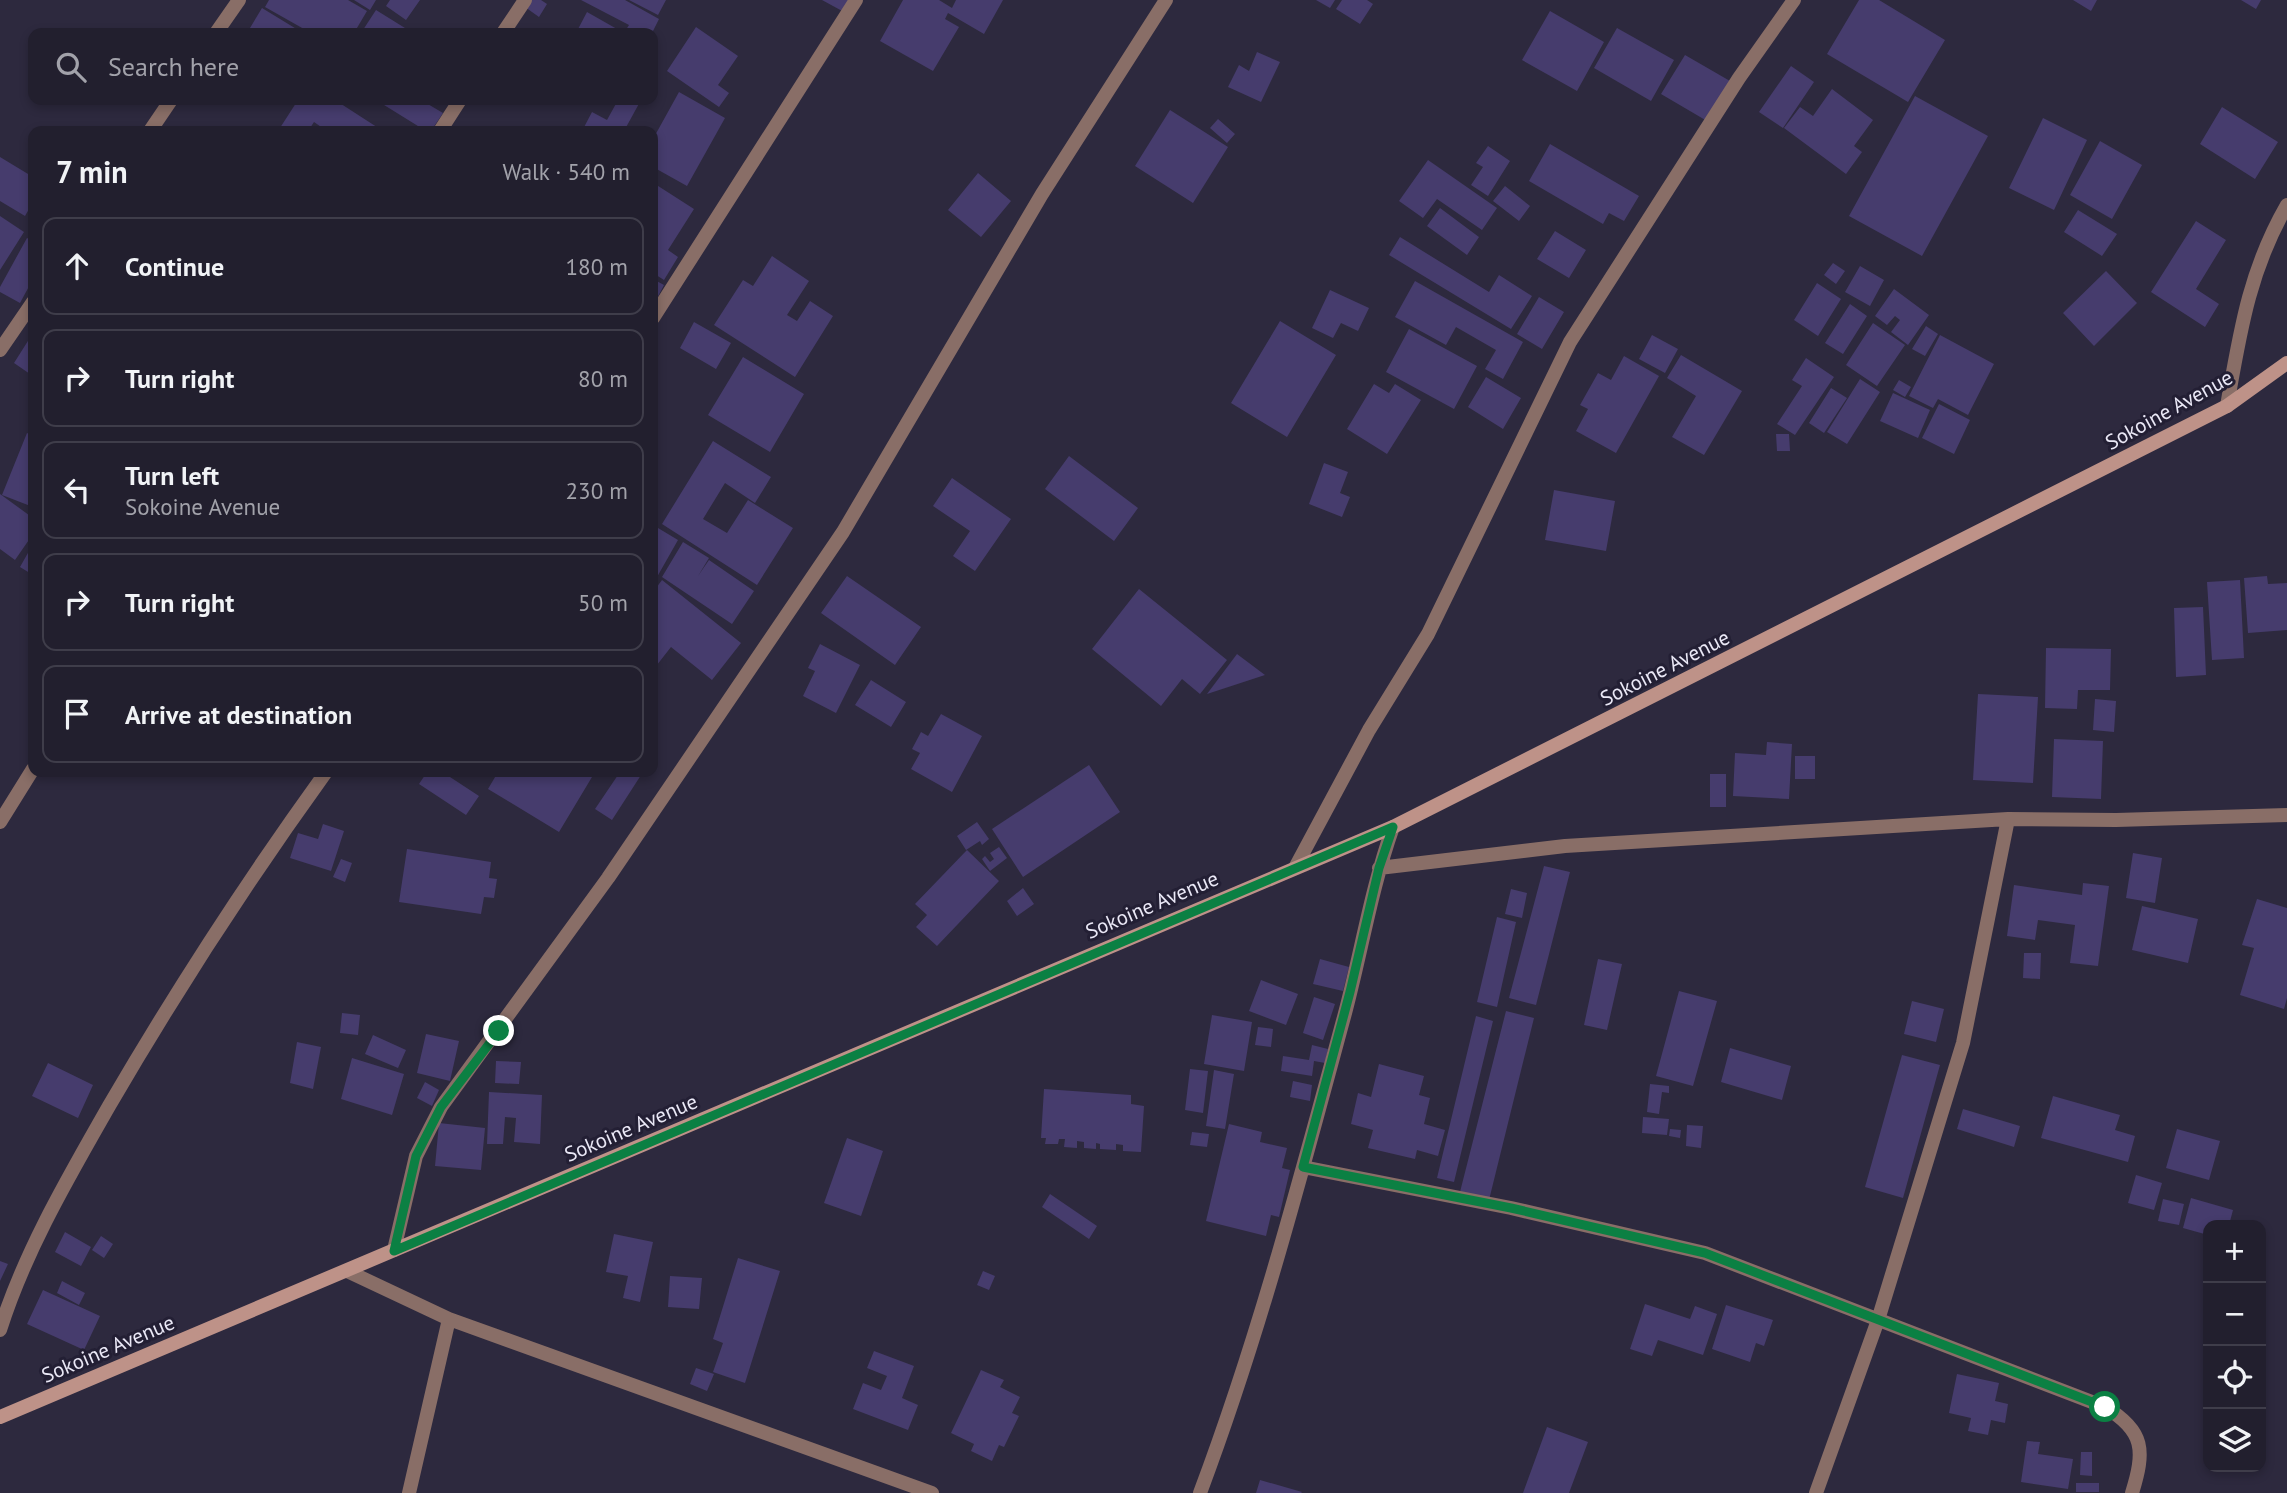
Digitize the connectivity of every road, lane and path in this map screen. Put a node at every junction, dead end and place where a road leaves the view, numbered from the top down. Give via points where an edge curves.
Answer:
1 (239, 0) edge
2 (525, 0) edge
3 (856, 0) edge
4 (1166, 0) edge
5 (1794, 0) edge
6 (219, 28) edge
7 (506, 28) edge
8 (168, 105) edge
9 (457, 105) edge
10 (153, 126) edge
11 (443, 126) edge
12 (2287, 205) edge
13 (28, 309) edge
14 (658, 309) edge
15 (0, 350) edge
16 (2287, 363) edge
17 (2227, 406) junction
18 (28, 777) edge
19 (322, 777) edge
20 (2287, 814) edge
21 (2008, 819) junction
22 (0, 822) edge
23 (1393, 827) junction
24 (1296, 866) junction
25 (1379, 868) junction
26 (1303, 1167) junction
27 (394, 1251) junction
28 (347, 1271) junction
29 (449, 1319) junction
30 (1878, 1320) junction
31 (0, 1330) edge
32 (0, 1417) edge
33 (409, 1493) edge
34 (932, 1493) edge
35 (1200, 1493) edge
36 (1816, 1493) edge
37 (2132, 1493) edge

1 - 6 street
2 - 7 street
3 - 14 street
4 - 27 street via 1042,194 843,532 646,822 441,1107 416,1156
5 - 24 street via 1570,342 1428,634 1369,730
8 - 10 street
9 - 11 street
12 - 17 street via 2249,287
13 - 15 street
16 - 17 street, Sokoine Avenue
17 - 23 street, Sokoine Avenue
18 - 22 street
19 - 31 street via 244,886 151,1034 54,1202
20 - 21 street
21 - 25 street via 1565,846
21 - 30 street via 1963,1043
23 - 24 street, Sokoine Avenue
23 - 25 street
24 - 27 street, Sokoine Avenue
25 - 26 street
26 - 30 street via 1692,1250
26 - 35 street via 1245,1371
27 - 28 street, Sokoine Avenue
28 - 29 street
28 - 32 street, Sokoine Avenue
29 - 33 street
29 - 34 street
30 - 36 street
30 - 37 street via 2105,1407 2125,1419 2139,1438 2140,1467

